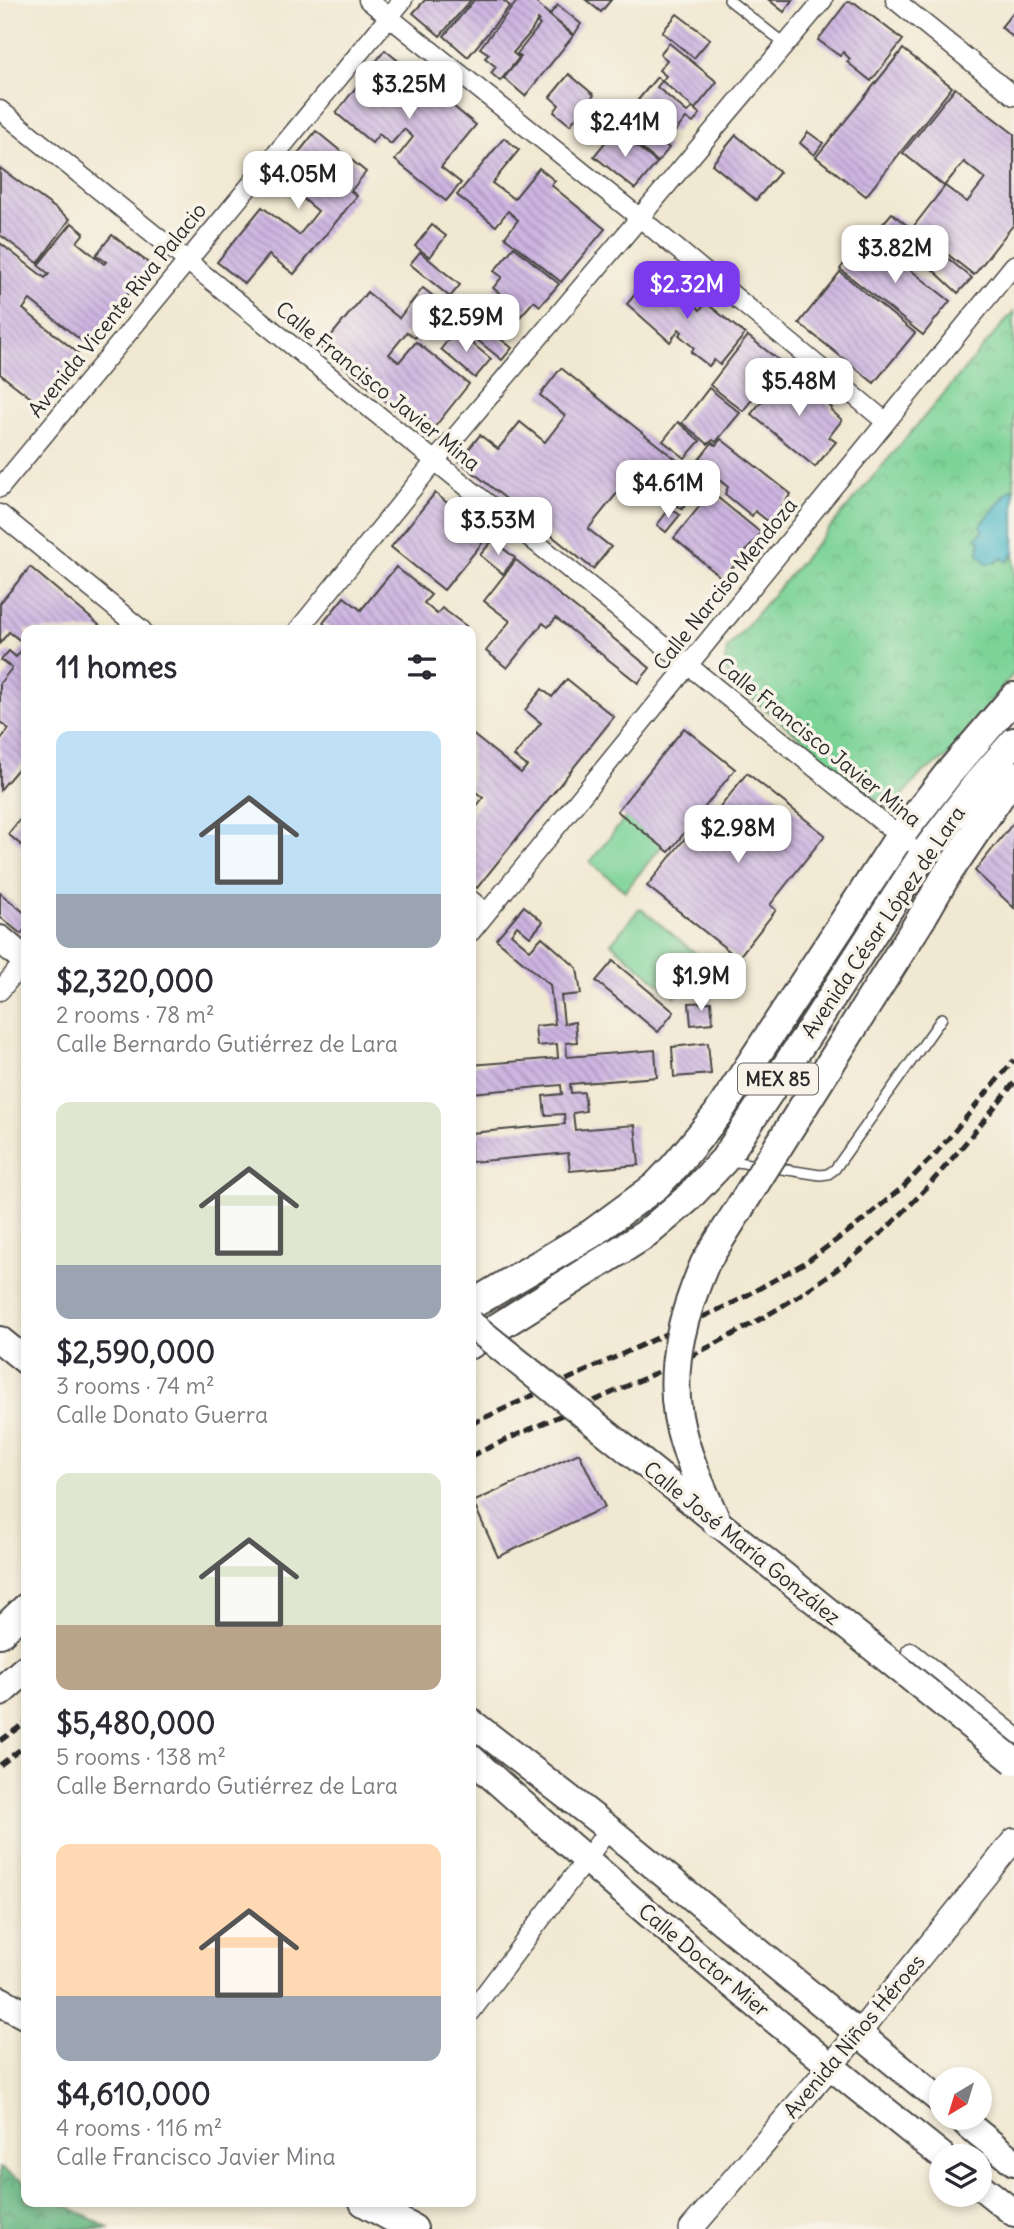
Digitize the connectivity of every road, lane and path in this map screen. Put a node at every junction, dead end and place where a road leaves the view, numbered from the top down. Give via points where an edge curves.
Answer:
1 (368, 0) edge
2 (403, 0) edge
3 (729, 0) edge
4 (823, 0) edge
5 (895, 0) edge
6 (389, 17) junction
7 (785, 44) junction
8 (1014, 96) edge
9 (0, 110) edge
10 (640, 218) junction
11 (187, 261) junction
12 (1014, 265) edge
13 (886, 422) junction
14 (435, 461) junction
15 (0, 488) edge
16 (0, 514) edge
17 (136, 625) edge
18 (302, 625) edge
19 (688, 666) junction
20 (1014, 697) edge
21 (1014, 742) edge
22 (1014, 775) edge
23 (900, 836) junction
24 (923, 855) junction
25 (476, 904) edge
26 (486, 913) junction
27 (476, 926) edge
28 (0, 939) edge
29 (21, 956) edge
30 (21, 966) edge
31 (0, 991) edge
32 (942, 1018) dead end
33 (697, 1139) junction
34 (724, 1160) junction
35 (476, 1304) edge
36 (476, 1308) edge
37 (476, 1309) edge
38 (504, 1324) junction
39 (0, 1340) edge
40 (476, 1341) edge
41 (21, 1357) edge
42 (717, 1523) junction
43 (21, 1613) edge
44 (0, 1633) edge
45 (911, 1652) dead end
46 (21, 1673) edge
47 (0, 1692) edge
48 (476, 1726) edge
49 (1014, 1735) edge
50 (1014, 1761) edge
51 (476, 1762) edge
52 (609, 1829) junction
53 (1014, 1840) edge
54 (585, 1860) junction
55 (0, 2001) edge
56 (476, 2005) edge
57 (21, 2012) edge
58 (858, 2034) junction
59 (830, 2067) junction
60 (929, 2091) edge
61 (975, 2130) edge
62 (929, 2146) edge
63 (1014, 2162) edge
64 (992, 2196) edge
65 (373, 2207) edge
66 (1014, 2213) edge
67 (413, 2229) edge
68 (691, 2229) edge

1 - 6 street
2 - 6 street, Avenida Vicente Riva Palacio
3 - 7 lane
4 - 7 street
5 - 8 street
6 - 10 street
6 - 11 street, Avenida Vicente Riva Palacio
7 - 10 street
9 - 11 street, Calle Francisco Javier Mina
10 - 13 street
10 - 14 street
11 - 14 street, Calle Francisco Javier Mina
11 - 15 street, Avenida Vicente Riva Palacio
12 - 13 street, Calle Narciso Mendoza
13 - 19 street, Calle Narciso Mendoza
14 - 18 street
14 - 19 street, Calle Francisco Javier Mina
16 - 17 street
19 - 23 street, Calle Francisco Javier Mina
19 - 26 street, Calle Narciso Mendoza
20 - 23 main road, Avenida César López de Lara / MEX 85
21 - 24 main road, Avenida César López de Lara / MEX 85
22 - 42 main road, bridge via 723,1233 690,1298 675,1364 678,1418
23 - 24 street, Calle Francisco Javier Mina
23 - 33 main road, Avenida César López de Lara / MEX 85 via 718,1115
24 - 34 main road, Avenida César López de Lara / MEX 85
25 - 26 street
26 - 27 street, Calle Narciso Mendoza
28 - 29 main road
30 - 31 street
32 - 34 lane via 828,1174
33 - 34 main road
33 - 35 main road, Avenida César López de Lara / MEX 85 via 636,1202
34 - 38 main road, Avenida César López de Lara / MEX 85 via 646,1234
36 - 38 street
37 - 42 main road, Calle José María González, bridge
38 - 40 main road, Avenida César López de Lara / MEX 85
39 - 41 main road
42 - 50 main road, Calle José María González, bridge
43 - 44 main road
45 - 49 street
46 - 47 main road
48 - 52 main road, Calle Doctor Mier
51 - 54 main road, Calle Doctor Mier
52 - 54 street
52 - 58 main road, Calle Doctor Mier
53 - 58 street, Avenida Niños Héroes
54 - 56 street
54 - 59 main road, Calle Doctor Mier
55 - 57 main road
58 - 59 street, Avenida Niños Héroes
58 - 60 main road, Calle Doctor Mier
59 - 62 main road, Calle Doctor Mier
59 - 68 street, Avenida Niños Héroes
61 - 63 main road
64 - 66 main road
65 - 67 main road

